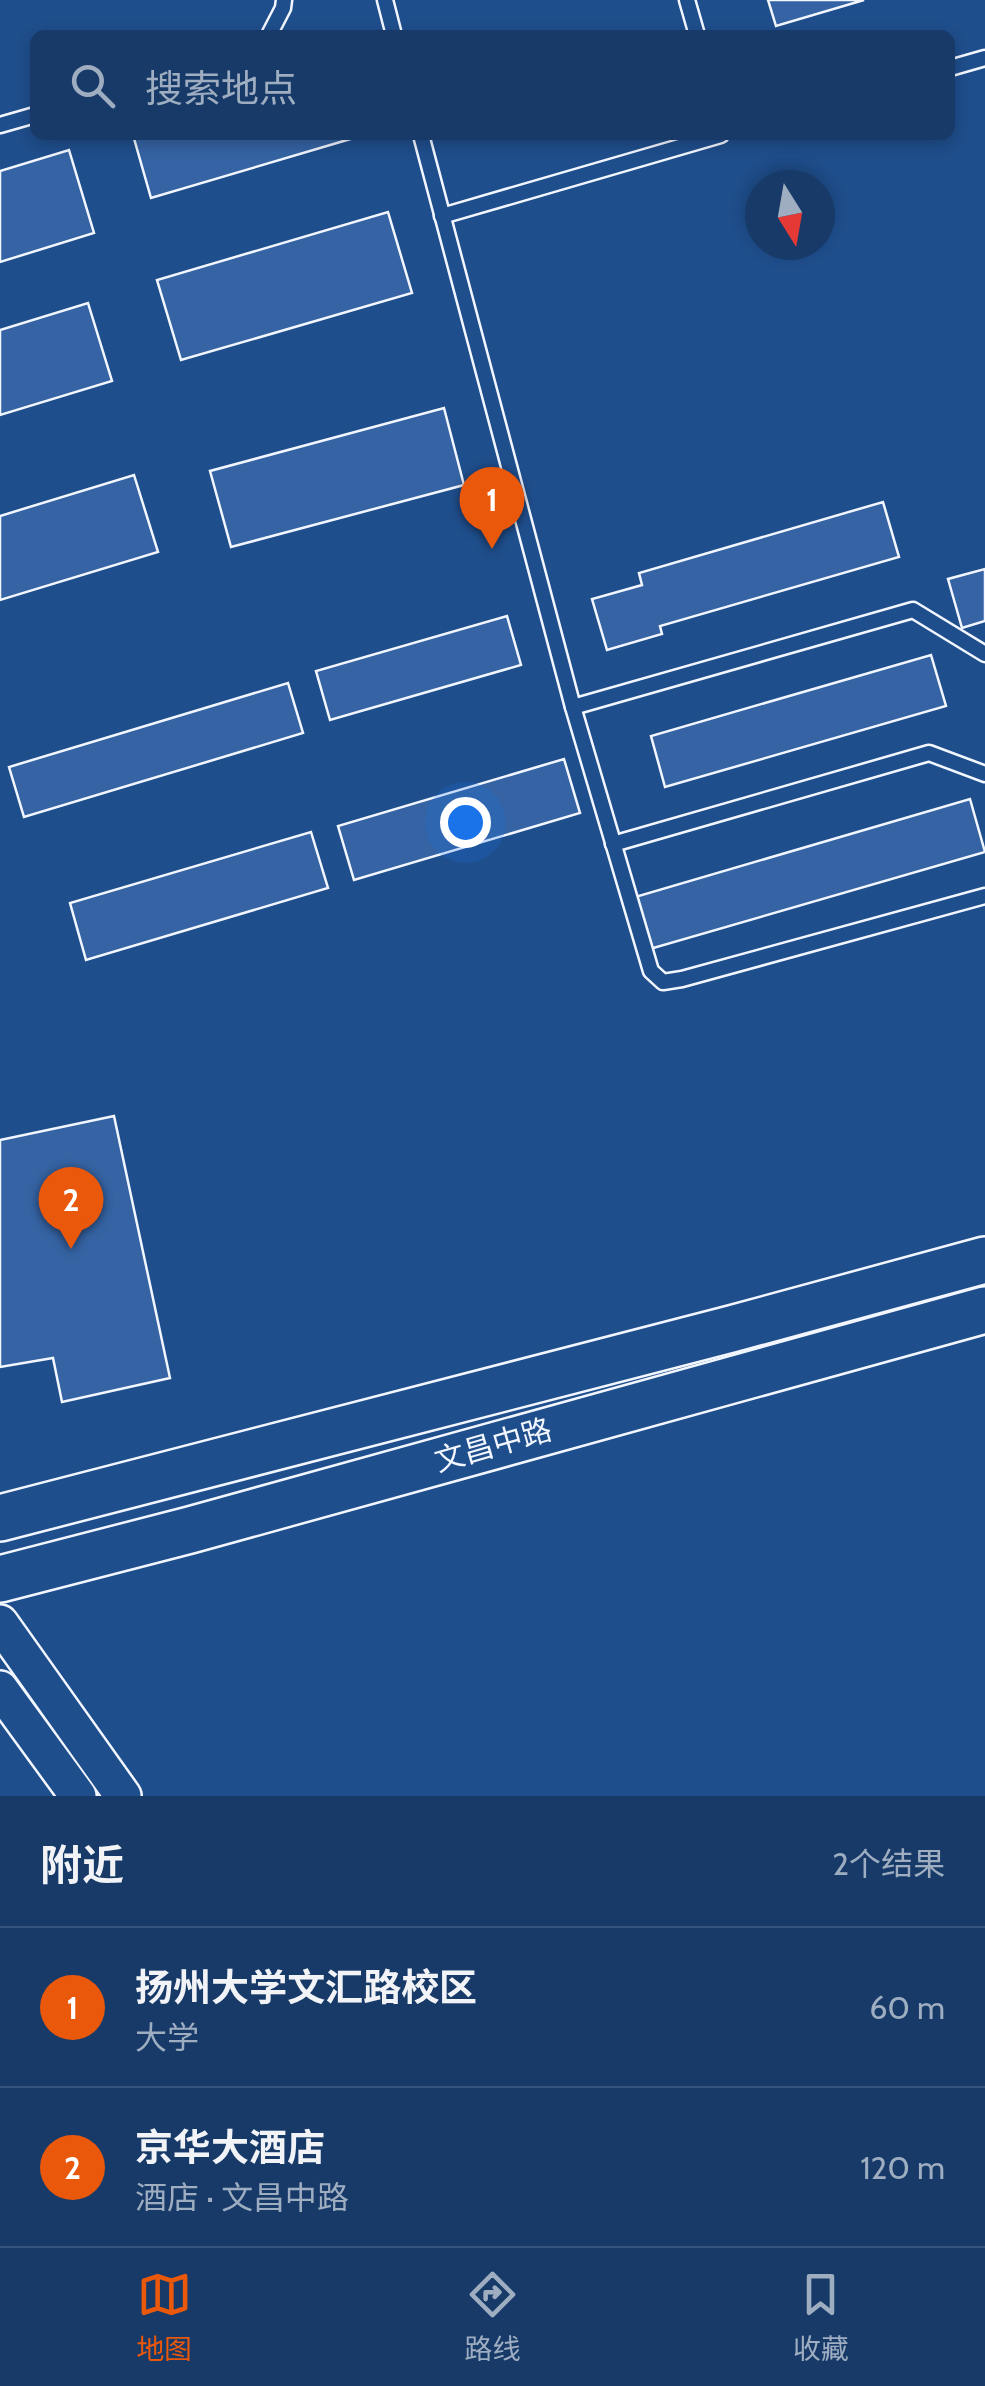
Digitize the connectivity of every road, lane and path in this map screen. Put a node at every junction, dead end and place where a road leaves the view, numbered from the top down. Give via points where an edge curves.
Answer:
1 (284, 0) edge
2 (385, 0) edge
3 (687, 0) edge
4 (272, 30) edge
5 (393, 30) edge
6 (696, 30) edge
7 (985, 58) edge
8 (955, 67) edge
9 (30, 116) edge
10 (0, 125) edge
11 (422, 140) edge
12 (704, 140) edge
13 (442, 216) junction
14 (985, 654) edge
15 (573, 707) junction
16 (985, 774) edge
17 (614, 844) junction
18 (985, 896) edge
19 (985, 1260) edge
20 (985, 1310) edge
21 (0, 1518) edge
22 (0, 1578) edge
23 (0, 1623) edge
24 (0, 1689) edge
25 (78, 1796) edge
26 (123, 1796) edge

1 - 4 lane
2 - 5 lane
3 - 6 lane
7 - 8 lane
9 - 10 lane
11 - 13 lane
12 - 13 lane
13 - 15 lane
14 - 15 lane via 913,610
15 - 17 lane
16 - 17 lane via 929,753
17 - 18 lane via 651,972 663,982
19 - 21 main road, 文昌中路
20 - 22 main road, 文昌中路
23 - 26 street
24 - 25 street

